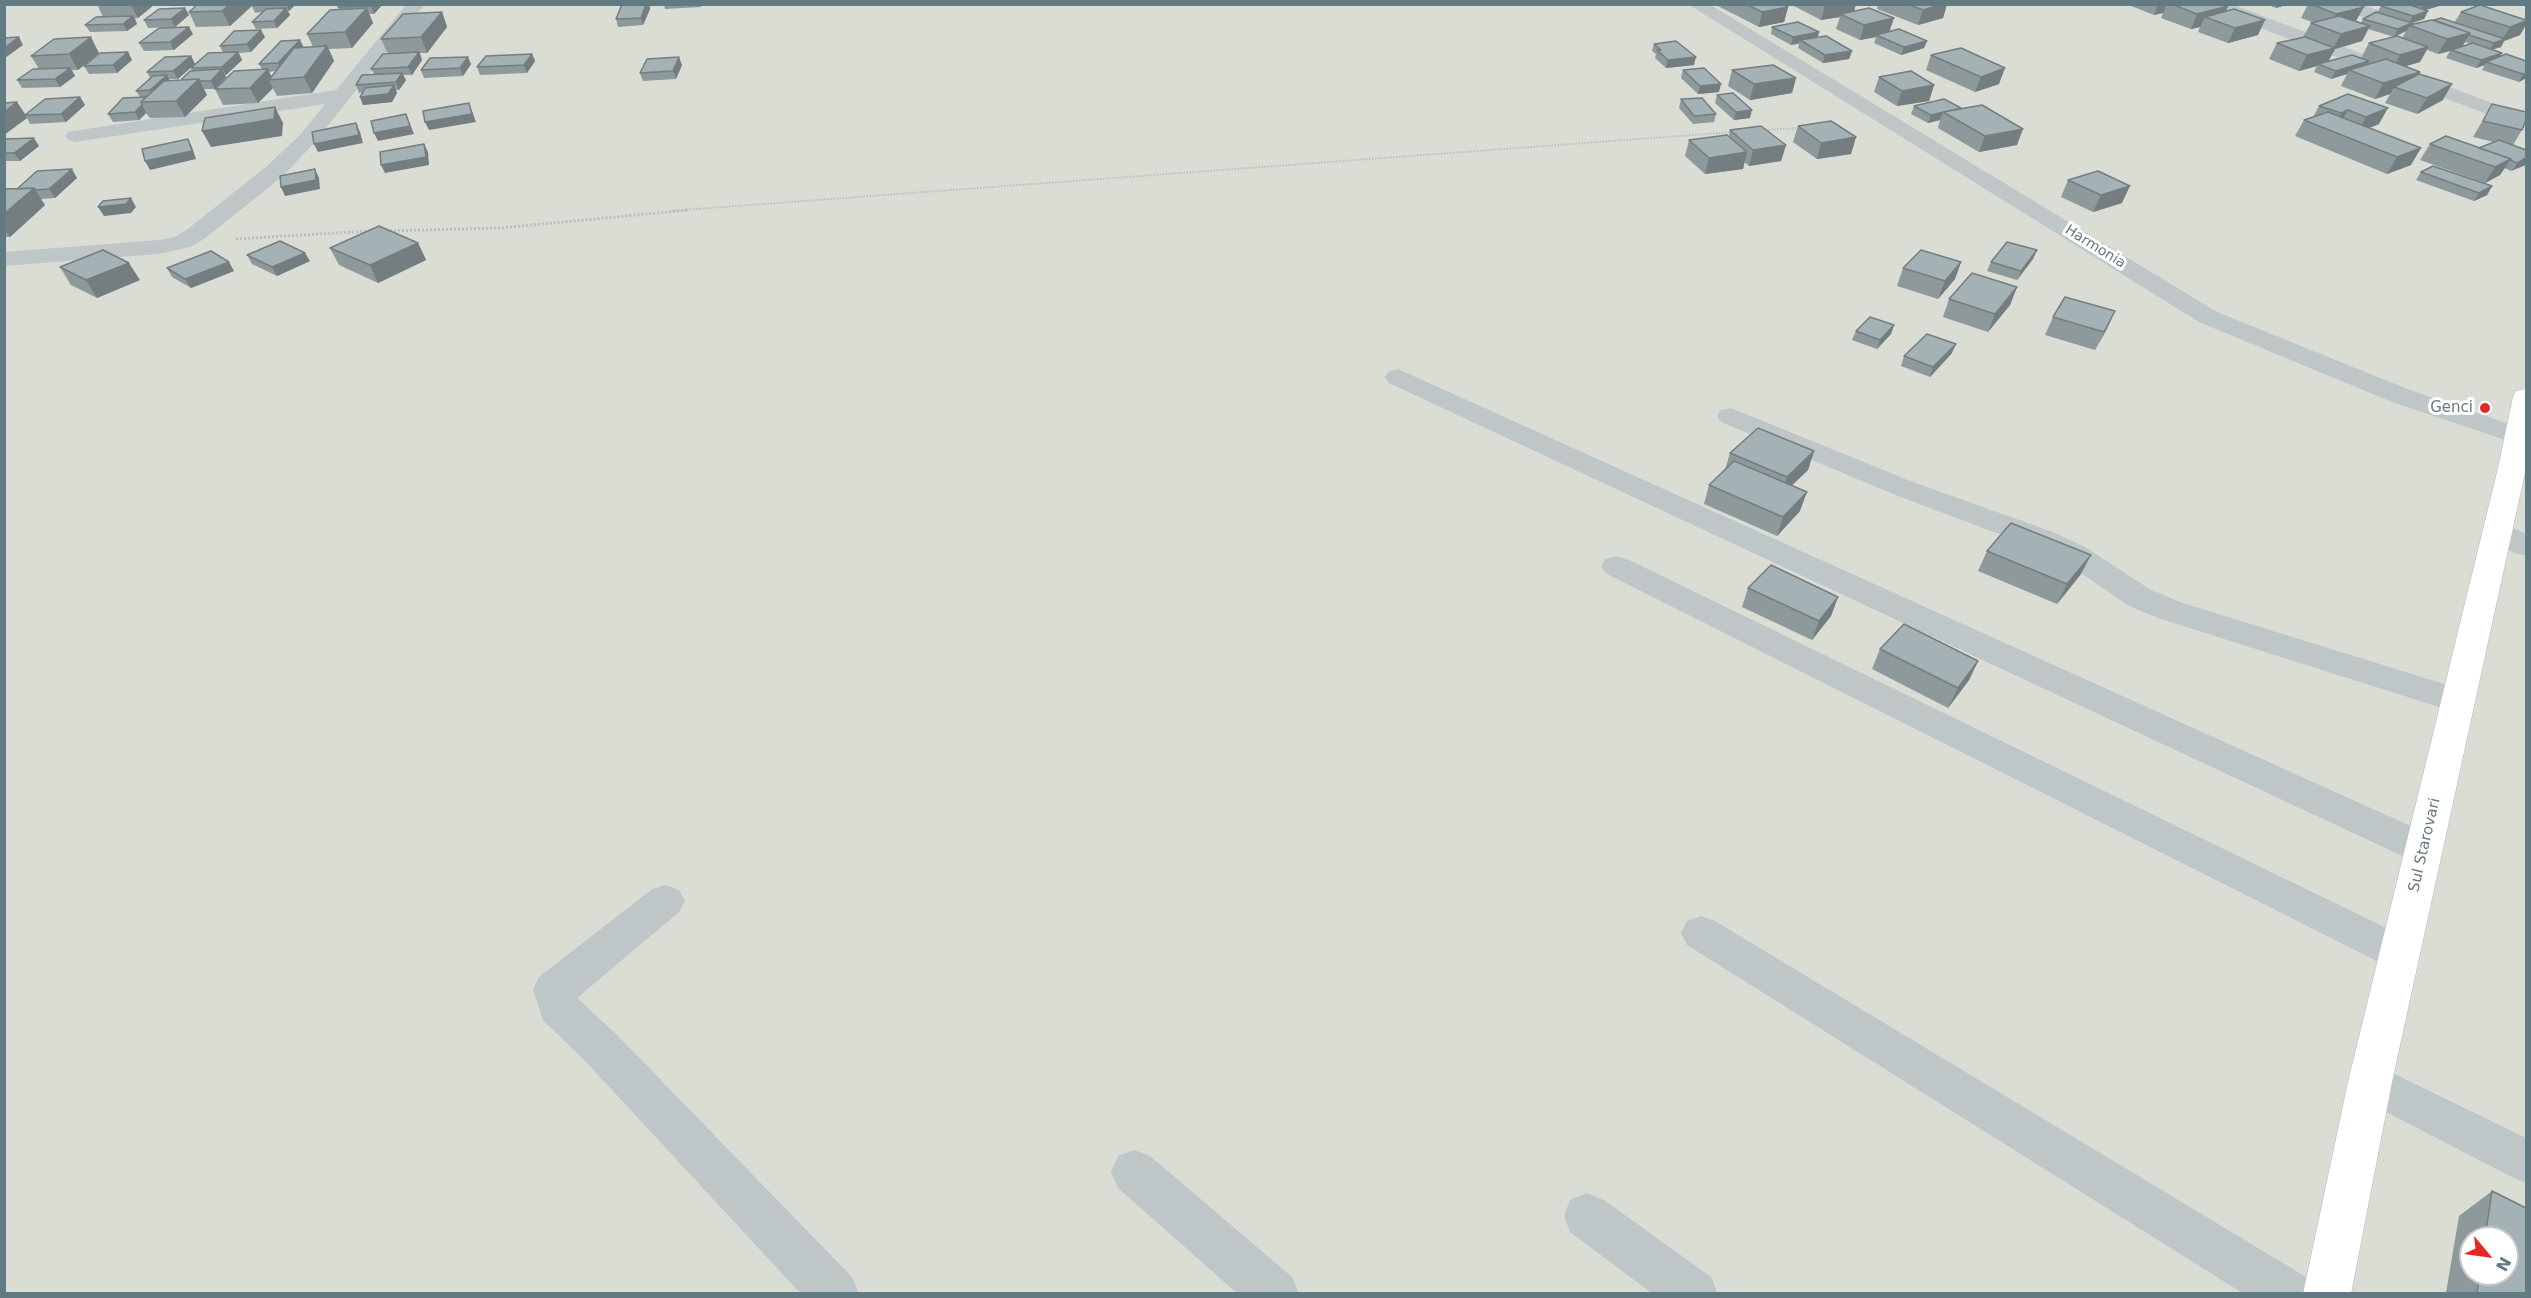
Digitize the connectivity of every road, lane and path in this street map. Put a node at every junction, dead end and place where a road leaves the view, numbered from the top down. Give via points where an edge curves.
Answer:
1 (417, 4) edge
2 (1696, 4) edge
3 (2214, 4) edge
4 (2341, 4) edge
5 (2428, 33) edge
6 (344, 95) junction
7 (2526, 123) edge
8 (1811, 128) edge
9 (1757, 131) edge
10 (1734, 132) edge
11 (75, 136) dead end
12 (182, 242) junction
13 (4, 259) edge
14 (1398, 376) dead end
15 (2526, 397) edge
16 (1731, 416) dead end
17 (2523, 437) edge
18 (2512, 539) edge
19 (1616, 566) dead end
20 (2458, 701) junction
21 (2424, 849) junction
22 (665, 901) dead end
23 (1701, 933) dead end
24 (2399, 953) junction
25 (2370, 1082) junction
26 (2526, 1161) edge
27 (1134, 1172) dead end
28 (1587, 1216) dead end
29 (835, 1293) edge
30 (1275, 1293) edge
31 (1694, 1293) edge
32 (2289, 1293) edge
33 (2327, 1293) edge

1 - 6 street
2 - 17 street, Harmonia via 2208,317 2401,396
3 - 7 street
4 - 5 street
6 - 11 street
6 - 12 street via 275,171
8 - 9 path
10 - 12 path via 767,204 500,228
12 - 13 street
14 - 21 street
15 - 17 main road, Sul Starovari
16 - 20 street via 1903,488 2042,539 2140,598 2172,611
17 - 18 main road, Sul Starovari
18 - 20 main road, Sul Starovari
19 - 24 street
20 - 21 main road, Sul Starovari
21 - 24 main road, Sul Starovari
22 - 29 street via 554,990 558,1007
23 - 32 street
24 - 25 main road, Sul Starovari
25 - 26 street
25 - 33 main road, Sul Starovari
27 - 30 street
28 - 31 street

